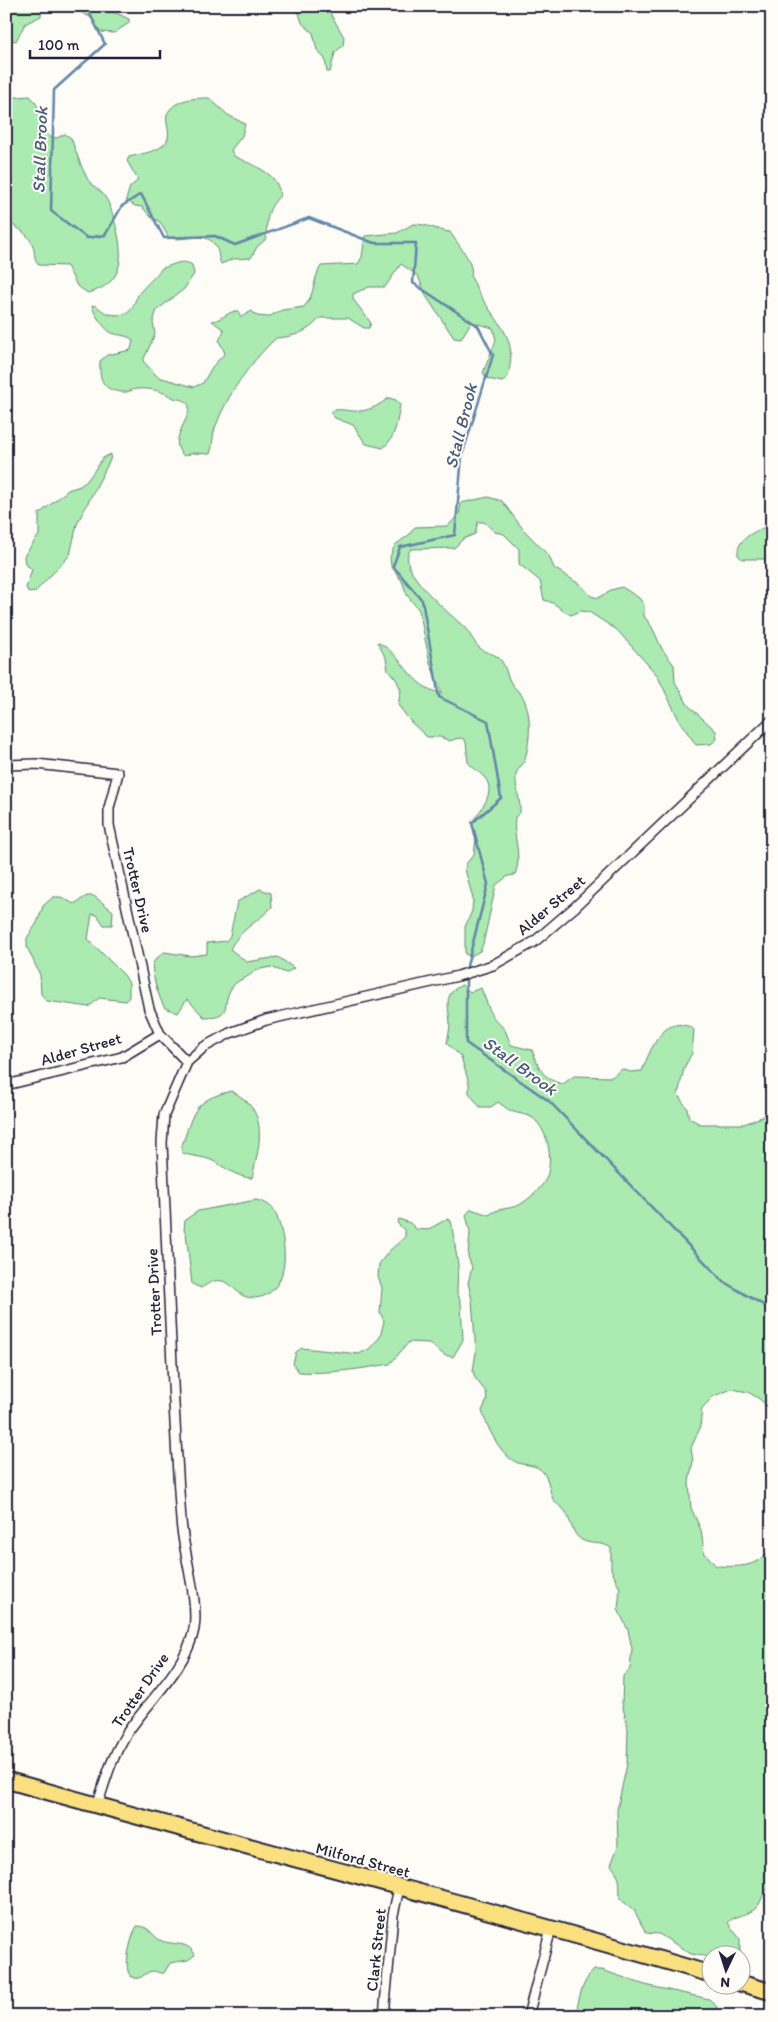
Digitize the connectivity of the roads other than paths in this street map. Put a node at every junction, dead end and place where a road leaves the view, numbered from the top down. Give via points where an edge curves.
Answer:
1 (772, 720) edge
2 (6, 765) edge
3 (160, 1034) junction
4 (187, 1062) junction
5 (6, 1085) edge
6 (6, 1780) edge
7 (97, 1806) junction
8 (399, 1888) junction
9 (551, 1929) junction
10 (700, 1971) edge
11 (750, 1986) edge
12 (772, 1992) edge
13 (529, 2012) dead end
14 (384, 2016) edge

1 - 4 street, Alder Street via 534,942 493,965 472,972 266,1020 230,1033 204,1047
2 - 3 street, Trotter Drive via 36,764 118,773 109,808 109,825 149,1009
3 - 4 street, Trotter Drive
3 - 5 street, Alder Street via 122,1057
4 - 7 street, Trotter Drive via 164,1115 162,1143 181,1522 194,1628 177,1666 126,1734 110,1762
6 - 7 main road, Milford Street
7 - 8 main road, Milford Street
8 - 9 main road, Milford Street
8 - 14 street, Clark Street via 393,1915
9 - 10 main road, Milford Street
9 - 13 street
11 - 12 main road

